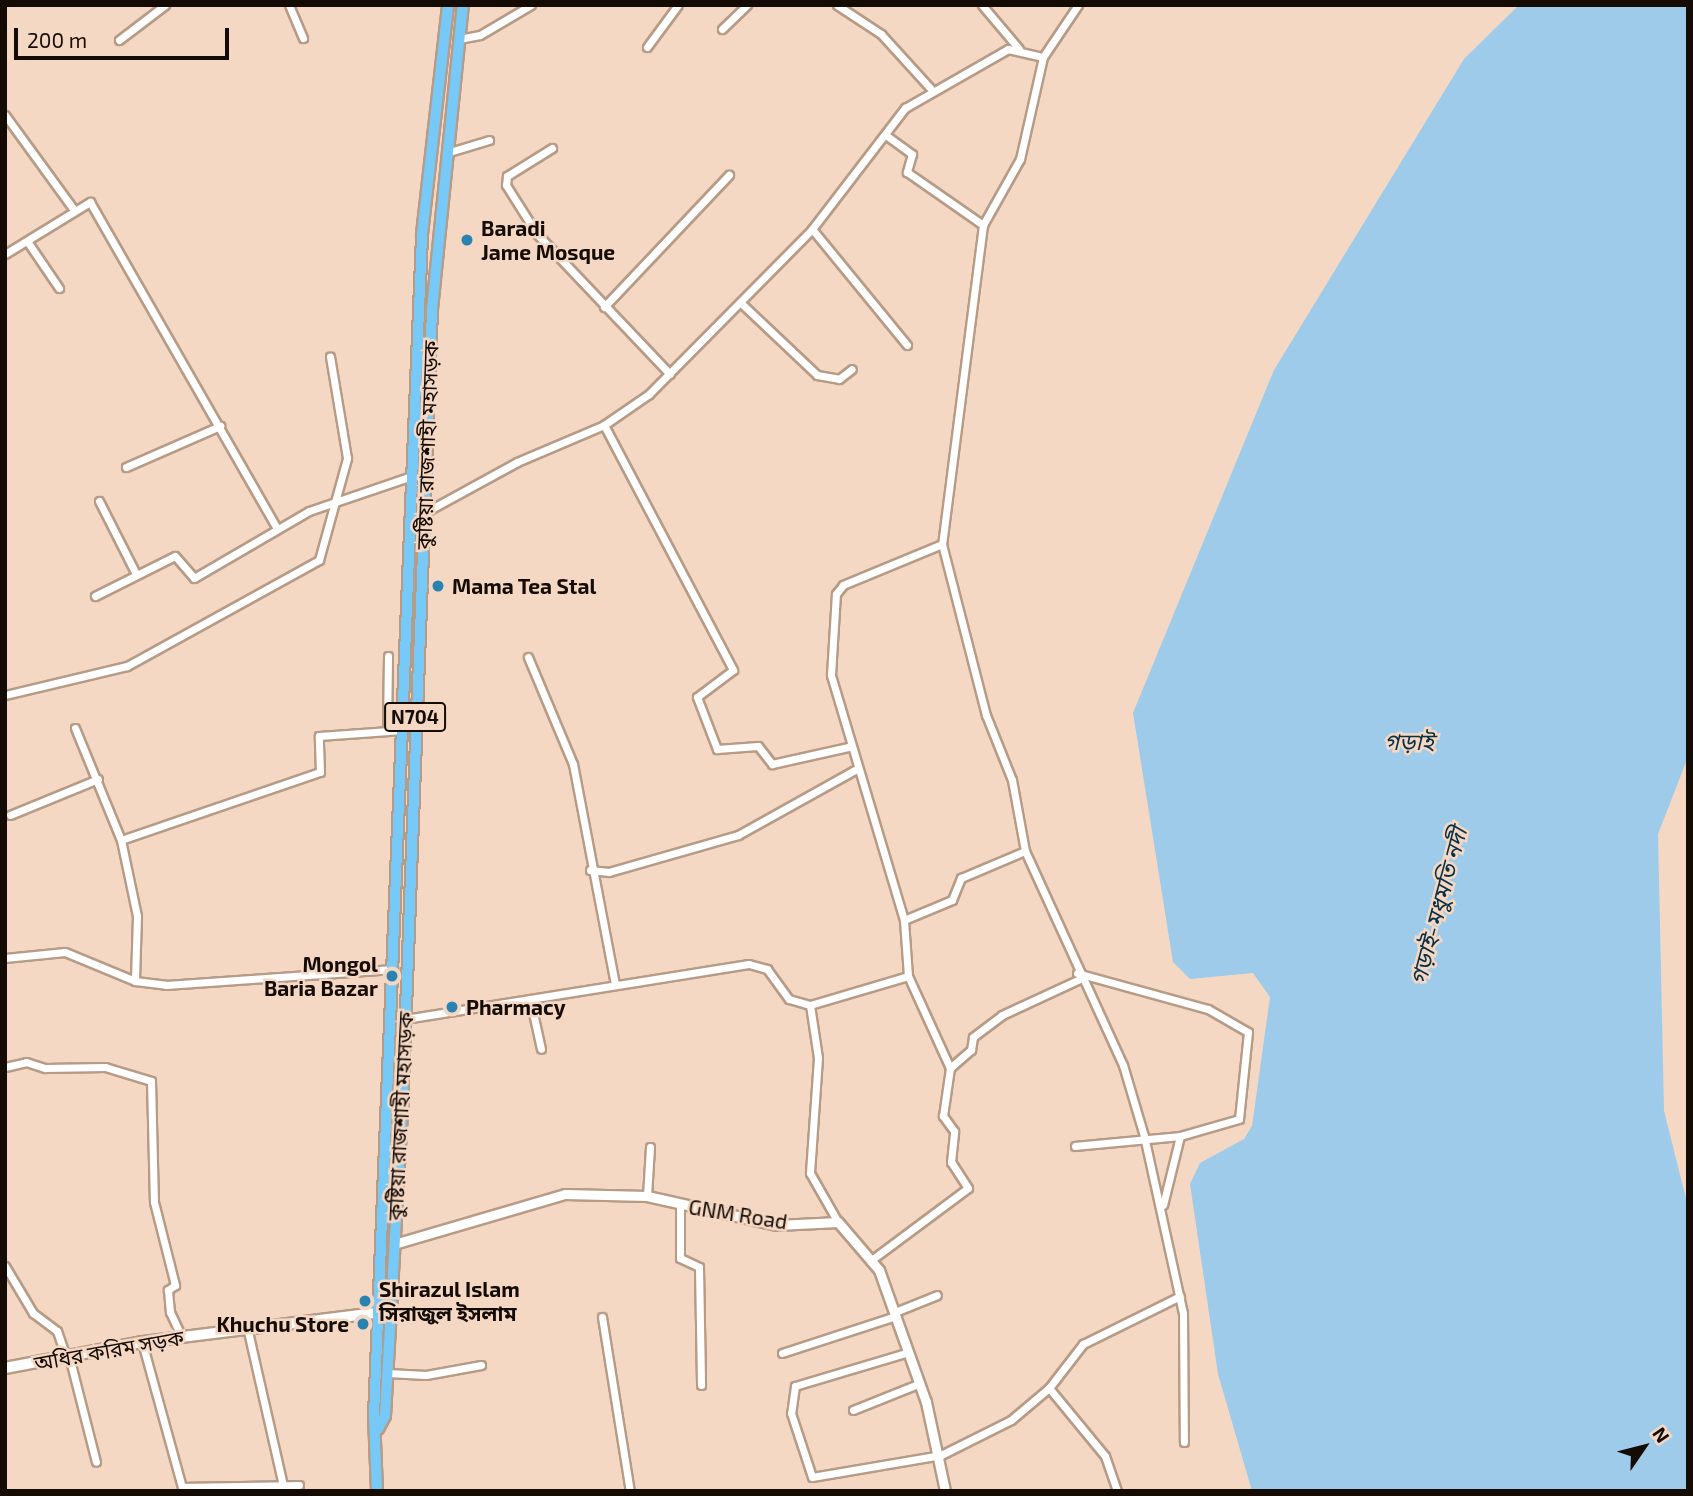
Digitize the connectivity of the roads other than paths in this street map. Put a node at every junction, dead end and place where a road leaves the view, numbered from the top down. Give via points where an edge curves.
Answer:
1 (165, 5) edge
2 (289, 5) edge
3 (448, 5) edge
4 (463, 5) edge
5 (531, 5) edge
6 (678, 5) edge
7 (747, 5) edge
8 (837, 5) edge
9 (982, 5) edge
10 (1078, 5) edge
11 (722, 29) dead end
12 (303, 38) dead end
13 (459, 39) junction
14 (120, 40) dead end
15 (647, 47) dead end
16 (1019, 49) junction
17 (1043, 57) junction
18 (931, 89) junction
19 (5, 116) edge
20 (887, 136) junction
21 (489, 140) dead end
22 (552, 148) dead end
23 (445, 154) junction
24 (427, 168) junction
25 (443, 172) junction
26 (729, 175) dead end
27 (74, 210) junction
28 (983, 225) junction
29 (812, 229) junction
30 (27, 241) junction
31 (5, 254) edge
32 (58, 288) dead end
33 (742, 304) junction
34 (604, 307) junction
35 (907, 345) dead end
36 (330, 356) dead end
37 (852, 369) dead end
38 (670, 374) junction
39 (604, 425) junction
40 (220, 426) junction
41 (415, 430) junction
42 (428, 433) junction
43 (125, 467) dead end
44 (412, 477) junction
45 (99, 501) dead end
46 (340, 501) junction
47 (424, 513) junction
48 (278, 528) junction
49 (942, 544) junction
50 (136, 574) junction
51 (95, 596) dead end
52 (408, 598) junction
53 (420, 600) junction
54 (388, 656) dead end
55 (528, 657) dead end
56 (5, 695) edge
57 (75, 728) dead end
58 (387, 729) junction
59 (403, 730) junction
60 (848, 747) junction
61 (855, 770) junction
62 (98, 779) junction
63 (400, 785) junction
64 (414, 786) junction
65 (10, 815) dead end
66 (121, 841) junction
67 (1025, 851) junction
68 (590, 870) junction
69 (904, 920) junction
70 (5, 958) edge
71 (393, 969) junction
72 (908, 976) junction
73 (1078, 976) junction
74 (135, 981) junction
75 (615, 984) junction
76 (393, 999) junction
77 (530, 999) junction
78 (406, 1001) junction
79 (810, 1004) junction
80 (405, 1019) junction
81 (541, 1049) dead end
82 (5, 1067) edge
83 (950, 1068) junction
84 (1144, 1136) junction
85 (1180, 1136) junction
86 (1075, 1146) dead end
87 (650, 1147) dead end
88 (647, 1196) junction
89 (680, 1205) junction
90 (1162, 1208) junction
91 (838, 1222) junction
92 (394, 1244) junction
93 (870, 1261) junction
94 (5, 1266) edge
95 (937, 1295) dead end
96 (1181, 1296) junction
97 (379, 1310) junction
98 (391, 1311) junction
99 (896, 1314) junction
100 (602, 1317) dead end
101 (247, 1327) junction
102 (181, 1336) junction
103 (142, 1342) junction
104 (909, 1352) junction
105 (782, 1353) dead end
106 (67, 1356) junction
107 (481, 1364) dead end
108 (5, 1368) edge
109 (387, 1373) junction
110 (920, 1383) junction
111 (701, 1385) dead end
112 (1050, 1386) junction
113 (853, 1410) dead end
114 (379, 1429) junction
115 (1184, 1442) dead end
116 (941, 1455) junction
117 (96, 1462) dead end
118 (299, 1485) dead end
119 (283, 1486) junction
120 (229, 1488) edge
121 (377, 1491) edge
122 (630, 1491) edge
123 (945, 1491) edge
124 (1116, 1491) edge

1 - 14 street
2 - 12 street
3 - 24 highway, কুষ্টিয়া রাজশাহী মহাসড়ক / N704
4 - 13 highway, কুষ্টিয়া রাজশাহী মহাসড়ক / N704
5 - 13 street via 480,35
6 - 15 street
7 - 11 street
8 - 18 street via 881,34
9 - 16 street
10 - 17 street
13 - 23 highway, কুষ্টিয়া রাজশাহী মহাসড়ক / N704
16 - 17 street
16 - 18 street via 999,52
17 - 28 street via 1023,152
18 - 20 street via 905,108
19 - 27 street
20 - 28 street via 912,155 907,172
20 - 29 street
21 - 23 street
22 - 34 street via 507,176 506,185 537,234
23 - 25 highway, কুষ্টিয়া রাজশাহী মহাসড়ক / N704
24 - 25 highway
24 - 41 highway, কুষ্টিয়া রাজশাহী মহাসড়ক / N704
25 - 42 highway, কুষ্টিয়া রাজশাহী মহাসড়ক / N704
26 - 34 street
27 - 30 street
27 - 40 street via 93,205
28 - 49 street
29 - 33 street
29 - 35 street
30 - 31 street
30 - 32 street
33 - 37 street via 817,375 839,379
33 - 38 street
34 - 38 street
36 - 46 street via 347,440
38 - 39 street
39 - 47 street via 517,462
39 - 60 street via 733,670 697,697 717,749 758,746 772,764
40 - 43 street
40 - 48 street
41 - 42 highway
41 - 44 highway, কুষ্টিয়া রাজশাহী মহাসড়ক / N704
42 - 47 highway, কুষ্টিয়া রাজশাহী মহাসড়ক / N704
44 - 46 street
44 - 52 highway, কুষ্টিয়া রাজশাহী মহাসড়ক / N704
45 - 50 street
46 - 48 street
46 - 56 street via 325,554 288,579 127,666
47 - 53 highway, কুষ্টিয়া রাজশাহী মহাসড়ক / N704
48 - 50 street via 194,578 175,556
49 - 60 street via 843,585 836,594 831,676
49 - 67 street via 986,715 1012,779
50 - 51 street
52 - 53 highway
52 - 59 highway, কুষ্টিয়া রাজশাহী মহাসড়ক / N704
53 - 64 highway, কুষ্টিয়া রাজশাহী মহাসড়ক / N704
54 - 58 street
55 - 68 street via 573,764
57 - 62 street
58 - 59 street
58 - 66 street via 320,736 320,772
59 - 63 highway, কুষ্টিয়া রাজশাহী মহাসড়ক / N704
60 - 61 street
61 - 68 street via 738,835 609,872
61 - 69 street
62 - 65 street
62 - 66 street
63 - 64 highway
63 - 71 highway, কুষ্টিয়া রাজশাহী মহাসড়ক / N704
64 - 78 highway, কুষ্টিয়া রাজশাহী মহাসড়ক / N704
66 - 74 street via 137,916
67 - 69 street via 961,878 952,900
67 - 73 street
68 - 75 street
69 - 72 street
70 - 74 street via 65,952
71 - 74 street via 166,985
71 - 76 highway, কুষ্টিয়া রাজশাহী মহাসড়ক / N704
72 - 79 street
72 - 83 street
73 - 83 street via 1002,1015 973,1037 971,1050
73 - 84 street via 1123,1065
73 - 85 street via 1208,1009 1248,1032 1239,1119
75 - 77 street
75 - 79 street via 759,965 789,999
76 - 78 highway
76 - 97 highway, কুষ্টিয়া রাজশাহী মহাসড়ক / N704
77 - 80 street
77 - 81 street
78 - 80 highway, কুষ্টিয়া রাজশাহী মহাসড়ক / N704
79 - 91 street via 818,1058 810,1173
80 - 92 highway, কুষ্টিয়া রাজশাহী মহাসড়ক / N704
82 - 102 street via 26,1062 46,1068 105,1067 151,1082 153,1202 175,1284 169,1290 170,1312
83 - 93 street via 943,1116 954,1131 951,1162 968,1188
84 - 85 street
84 - 86 street
84 - 90 street
85 - 90 street
87 - 88 street
88 - 89 street, GNM Road
88 - 92 street, GNM Road via 565,1194
89 - 91 street, GNM Road via 777,1225
89 - 111 street via 681,1261 699,1267
90 - 96 street
91 - 93 street
92 - 98 highway, কুষ্টিয়া রাজশাহী মহাসড়ক / N704
93 - 99 street
94 - 106 street via 33,1313 57,1331
95 - 99 street
96 - 112 street via 1083,1344
96 - 115 street
97 - 98 main road, অধির করিম সড়ক
97 - 101 main road, অধির করিম সড়ক
97 - 114 highway, কুষ্টিয়া রাজশাহী মহাসড়ক / N704
98 - 109 highway, কুষ্টিয়া রাজশাহী মহাসড়ক / N704
99 - 104 street
99 - 105 street
100 - 122 street
101 - 102 main road, অধির করিম সড়ক
101 - 119 street
102 - 103 main road, অধির করিম সড়ক
103 - 106 main road, অধির করিম সড়ক
103 - 120 street via 180,1484
104 - 110 street
104 - 116 street via 795,1387 789,1402 804,1468 822,1478
106 - 108 main road, অধির করিম সড়ক
106 - 117 street
107 - 109 street via 426,1376
109 - 114 highway, কুষ্টিয়া রাজশাহী মহাসড়ক / N704
110 - 113 street
110 - 116 street
112 - 116 street via 1011,1420
112 - 124 street via 1099,1446
114 - 121 highway, কুষ্টিয়া রাজশাহী মহাসড়ক / N704
116 - 123 street
118 - 119 street
119 - 120 street

